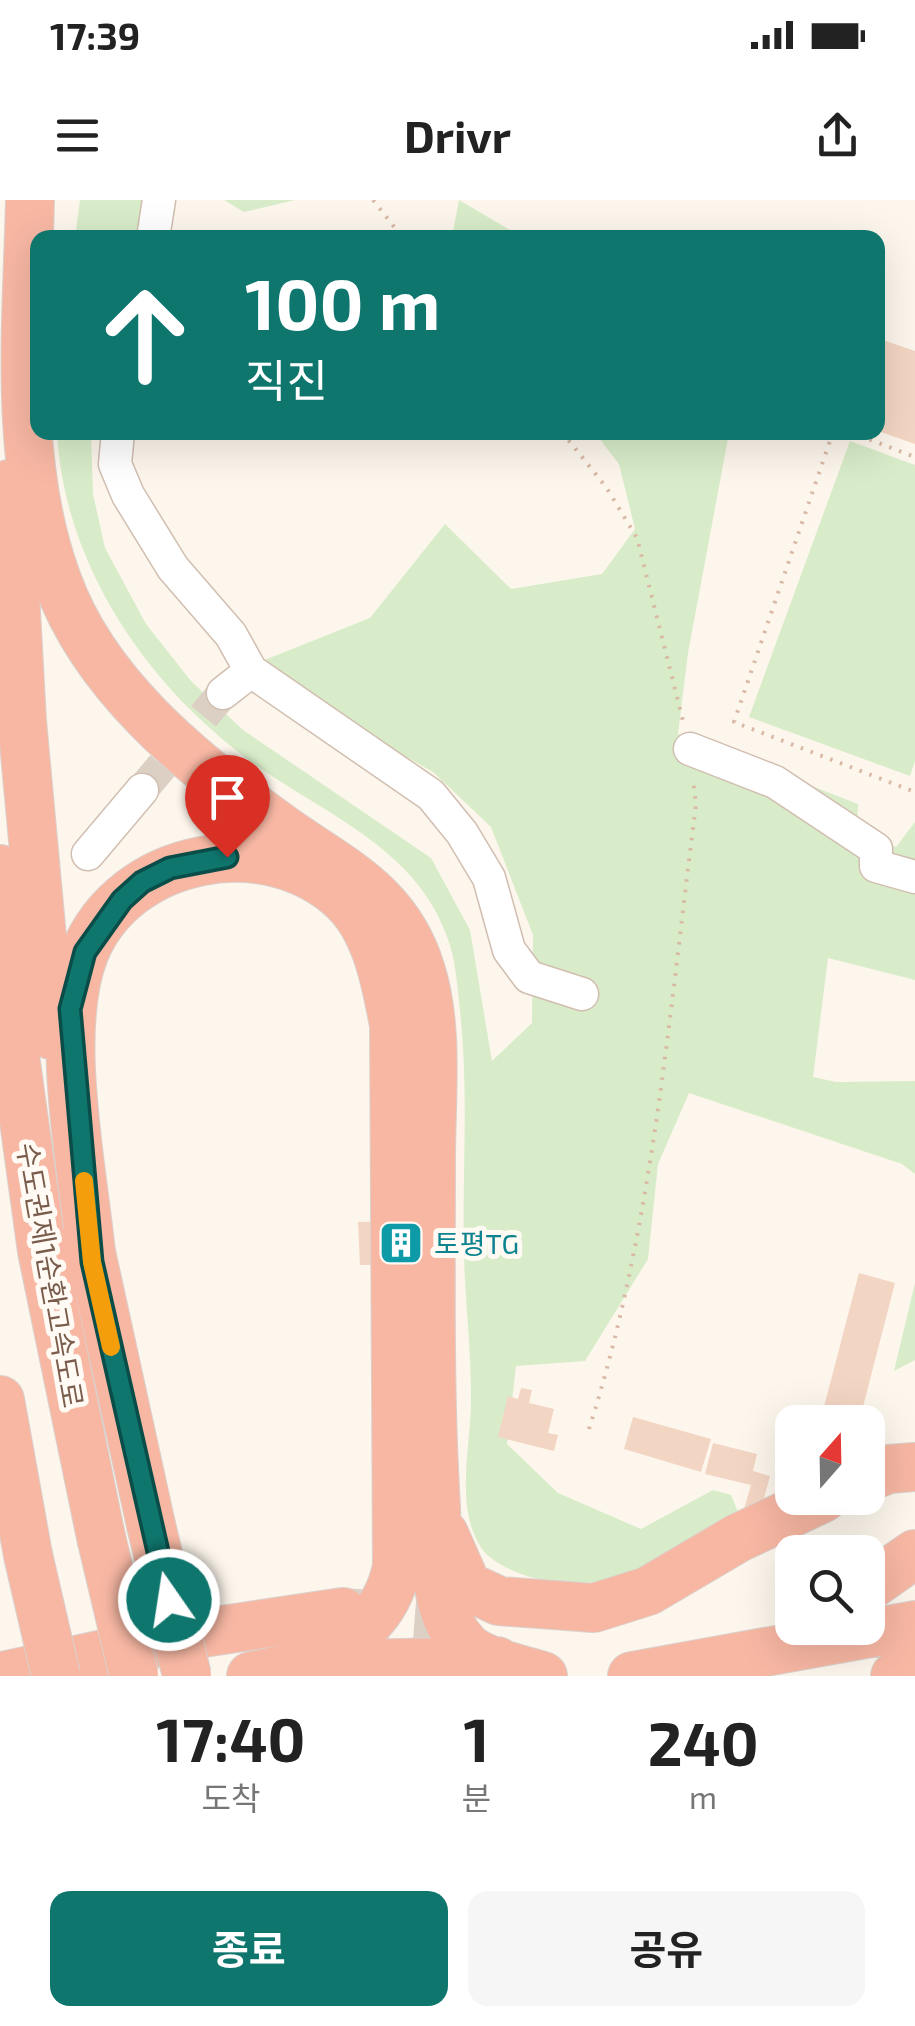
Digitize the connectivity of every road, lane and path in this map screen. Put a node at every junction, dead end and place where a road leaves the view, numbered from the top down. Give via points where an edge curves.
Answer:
1 (22, 200) edge
2 (30, 200) edge
3 (159, 200) edge
4 (373, 200) edge
5 (154, 230) edge
6 (397, 230) edge
7 (3, 360) junction
8 (0, 413) edge
9 (117, 440) edge
10 (568, 440) edge
11 (831, 440) edge
12 (871, 440) edge
13 (915, 457) edge
14 (251, 671) junction
15 (223, 694) tunnel mouth
16 (690, 749) junction
17 (142, 790) tunnel mouth
18 (915, 792) edge
19 (88, 854) dead end
20 (0, 869) edge
21 (915, 877) edge
22 (582, 994) dead end
23 (92, 1262) junction
24 (0, 1400) edge
25 (590, 1429) dead end
26 (915, 1467) edge
27 (885, 1471) edge
28 (787, 1515) edge
29 (810, 1515) edge
30 (436, 1517) junction
31 (915, 1554) edge
32 (885, 1575) edge
33 (915, 1599) edge
34 (885, 1605) edge
35 (342, 1612) tunnel mouth
36 (915, 1625) edge
37 (775, 1634) edge
38 (486, 1641) junction
39 (915, 1645) edge
40 (304, 1666) junction
41 (651, 1671) edge
42 (915, 1673) edge
43 (3, 1676) edge
44 (56, 1676) edge
45 (134, 1676) edge
46 (187, 1676) edge
47 (251, 1676) edge
48 (543, 1676) edge
49 (810, 1676) edge
50 (895, 1676) edge

1 - 7 highway, 수도권제1순환고속도로
2 - 30 highway via 30,462 57,583 149,718 200,769 344,866 389,906 421,971 431,1038
3 - 5 street
4 - 6 path
7 - 8 highway, 수도권제1순환고속도로
7 - 23 highway, 수도권제1순환고속도로 via 22,721 52,1056
9 - 14 street via 115,464 128,495
10 - 16 path via 637,538
11 - 18 path via 734,722
12 - 13 path
14 - 15 street
14 - 22 street via 431,796 490,878 509,950 529,976
16 - 21 street via 775,782 876,849 876,866
16 - 25 path via 696,805 657,1109 616,1348
17 - 19 street
20 - 45 highway, 수도권제1순환고속도로, bridge via 16,1063 42,1251
23 - 40 highway via 70,1009 94,935 142,882 193,862 258,860 290,866 322,883 356,915 383,969 394,1025 396,1566 392,1593 373,1622
23 - 46 highway, 수도권제1순환고속도로, bridge
24 - 44 highway, bridge
26 - 27 highway
28 - 30 highway via 648,1591 594,1608 499,1601 467,1586
29 - 38 highway via 702,1590 624,1623 583,1634
30 - 38 highway via 440,1606 468,1649
31 - 32 highway
33 - 34 highway
35 - 43 highway via 196,1634
36 - 41 highway
37 - 41 highway
38 - 40 highway
38 - 48 highway
39 - 49 highway
40 - 47 highway
42 - 50 highway

